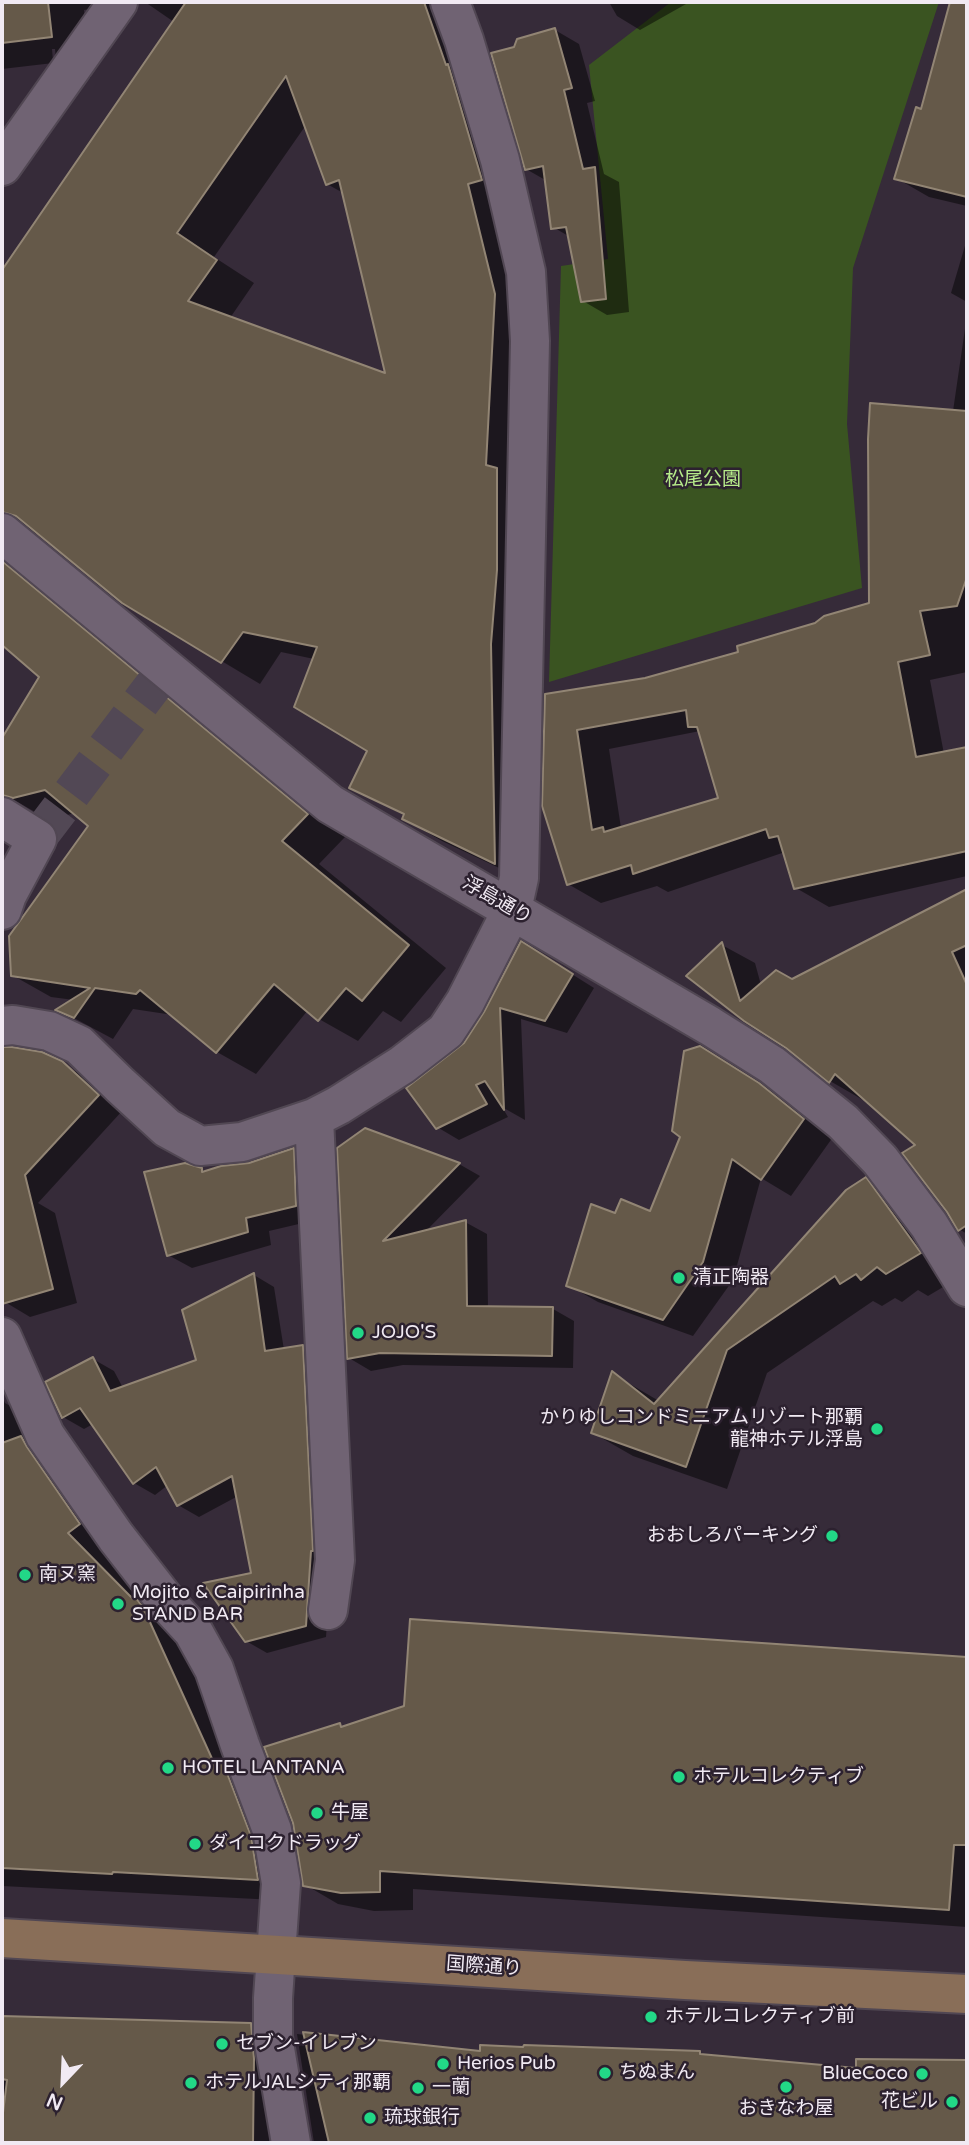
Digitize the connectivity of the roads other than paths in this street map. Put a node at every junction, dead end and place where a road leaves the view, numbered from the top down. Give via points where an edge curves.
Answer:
1 (118, 2) edge
2 (450, 2) edge
3 (2, 166) edge
4 (2, 533) edge
5 (2, 817) edge
6 (2, 909) edge
7 (512, 910) junction
8 (2, 1027) edge
9 (314, 1118) junction
10 (967, 1287) edge
11 (2, 1337) edge
12 (328, 1610) dead end
13 (2, 1937) edge
14 (277, 1954) junction
15 (967, 1994) edge
16 (291, 2143) edge

1 - 3 street
2 - 7 street via 500,160 526,272 530,341 519,868
4 - 7 street, 浮島通り via 330,804
5 - 6 street via 37,839
7 - 9 street via 446,1031 402,1065
7 - 10 street, 浮島通り via 761,1058 843,1122 880,1160 929,1225
8 - 9 street via 49,1031 79,1045 167,1128 200,1146 242,1142
9 - 12 street via 335,1560
11 - 14 street via 45,1435 116,1537 193,1631 214,1669 272,1830 281,1883
13 - 14 main road, 国際通り
14 - 15 main road, 国際通り
14 - 16 street via 273,2037

